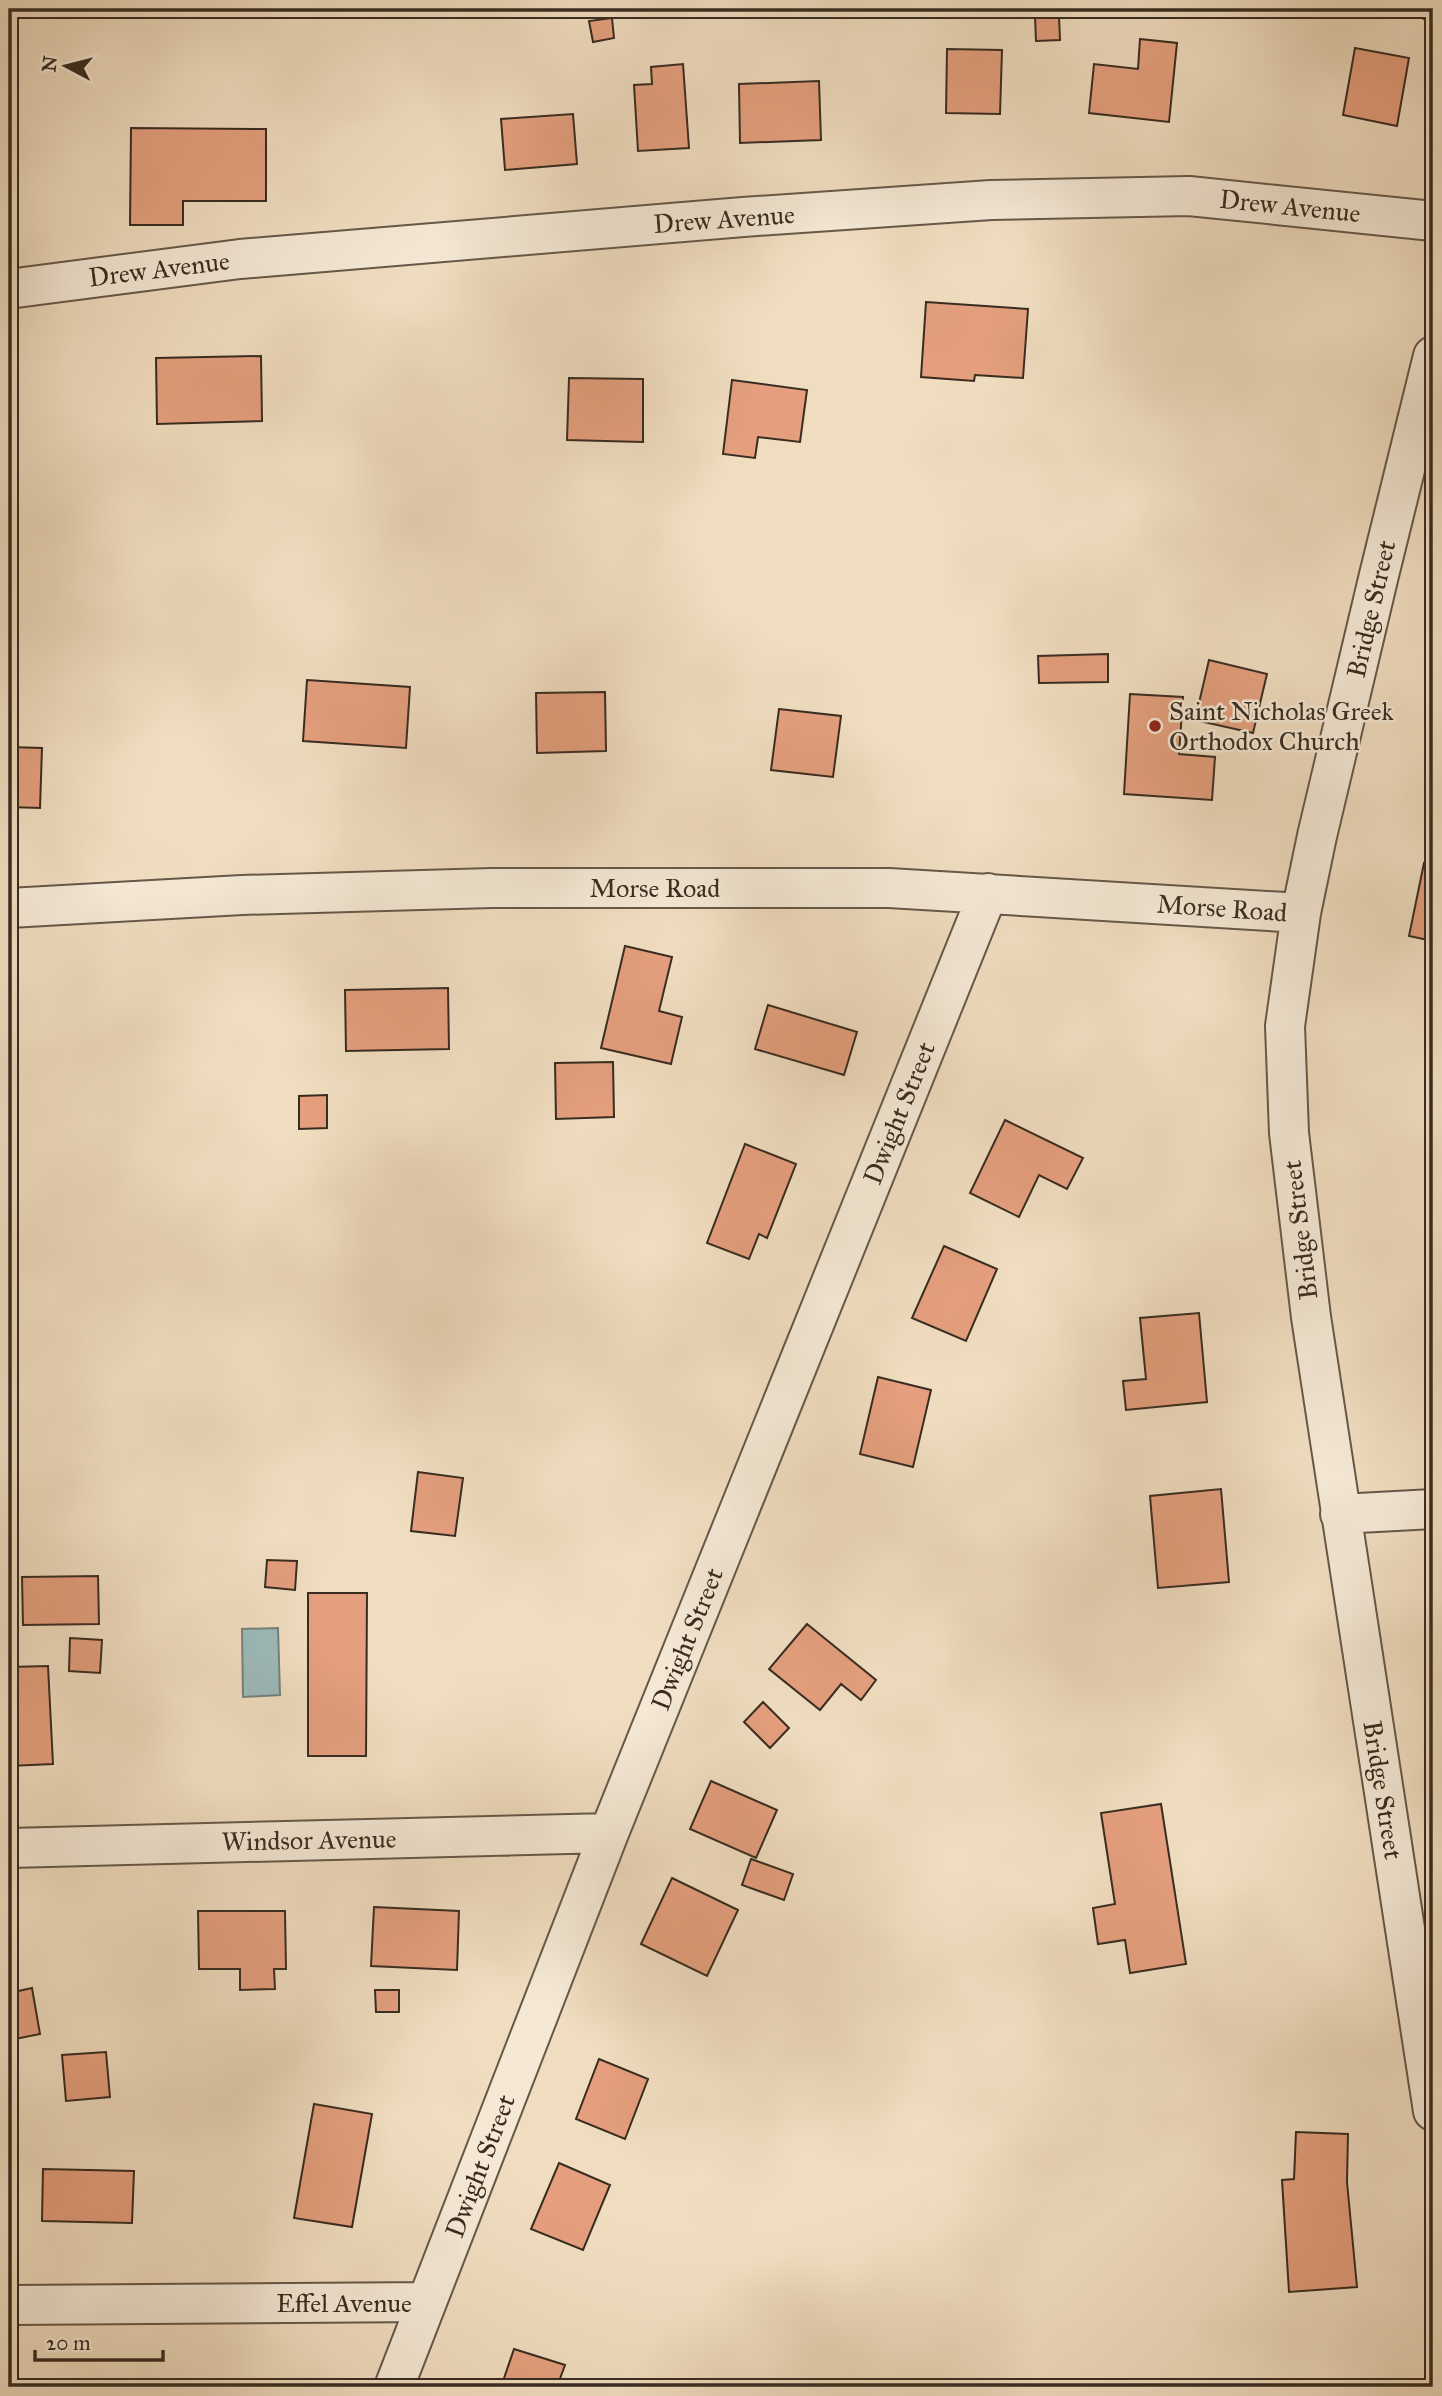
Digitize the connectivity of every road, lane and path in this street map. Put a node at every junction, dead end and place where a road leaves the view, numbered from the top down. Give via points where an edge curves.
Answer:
1 (1433, 221) edge
2 (16, 288) dead end
3 (1433, 356) edge
4 (988, 893) junction
5 (9, 908) edge
6 (1301, 913) junction
7 (1433, 1509) edge
8 (1340, 1514) junction
9 (609, 1833) junction
10 (9, 1848) edge
11 (1433, 2111) edge
12 (427, 2302) junction
13 (9, 2305) edge
14 (394, 2387) edge

1 - 2 street, Drew Avenue via 1189,196 991,200 240,259
3 - 6 street, Bridge Street
4 - 5 street, Morse Road via 889,888 492,888
4 - 6 street, Morse Road
4 - 9 street, Dwight Street
6 - 8 street, Bridge Street via 1285,1026 1289,1133
7 - 8 street
8 - 11 street, Bridge Street
9 - 10 street, Windsor Avenue
9 - 12 street, Dwight Street
12 - 13 street, Effel Avenue
12 - 14 street, Dwight Street

